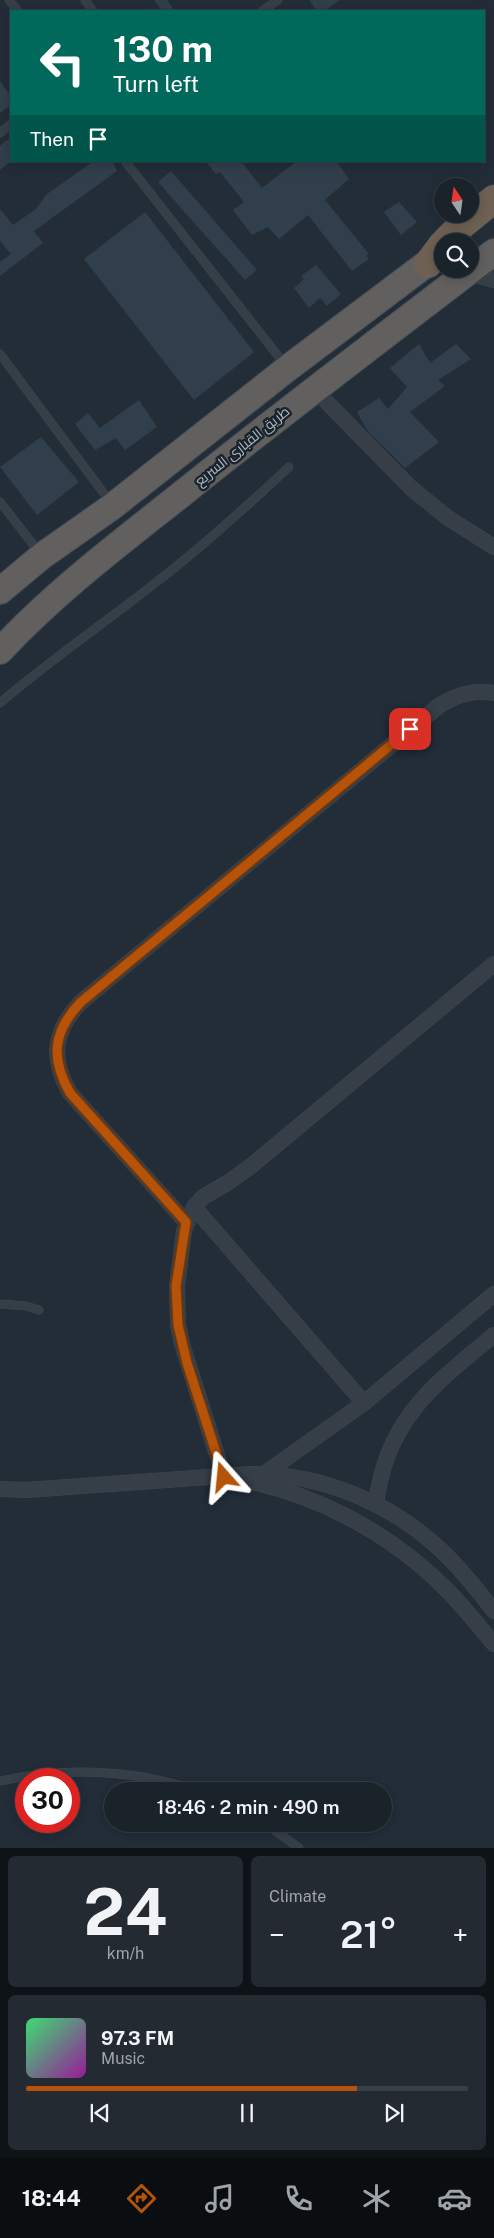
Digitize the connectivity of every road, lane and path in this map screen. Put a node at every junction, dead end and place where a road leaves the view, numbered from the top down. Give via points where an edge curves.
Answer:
1 (278, 0) edge
2 (263, 10) edge
3 (10, 125) edge
4 (0, 133) edge
5 (126, 162) edge
6 (494, 199) edge
7 (494, 213) edge
8 (454, 233) edge
9 (468, 233) edge
10 (494, 252) edge
11 (434, 257) edge
12 (479, 263) edge
13 (479, 276) edge
14 (459, 278) edge
15 (494, 280) edge
16 (0, 354) edge
17 (288, 368) junction
18 (314, 388) junction
19 (289, 467) dead end
20 (0, 502) edge
21 (113, 506) junction
22 (494, 547) edge
23 (42, 556) junction
24 (0, 591) edge
25 (0, 651) edge
26 (494, 692) edge
27 (0, 703) edge
28 (494, 964) edge
29 (194, 1207) junction
30 (186, 1222) junction
31 (494, 1294) edge
32 (0, 1304) edge
33 (39, 1310) dead end
34 (494, 1335) edge
35 (364, 1403) junction
36 (264, 1474) junction
37 (224, 1477) junction
38 (0, 1489) edge
39 (376, 1504) junction
40 (494, 1611) edge
41 (494, 1644) edge
42 (0, 1781) edge
43 (162, 1782) edge
44 (277, 1832) edge
45 (299, 1848) edge

1 - 2 lane
3 - 4 lane
5 - 17 lane
6 - 8 highway
7 - 9 highway
10 - 12 highway, طريق القبارى السريع
11 - 17 highway
13 - 15 street
14 - 18 highway, طريق القبارى السريع
16 - 21 lane
17 - 21 highway
18 - 22 street via 411,488 448,518
18 - 25 highway, طريق القبارى السريع via 63,590
19 - 27 lane via 155,583
20 - 23 lane
21 - 23 highway
23 - 24 highway
26 - 30 street via 461,694 440,705 69,1014 61,1029 57,1062 70,1093
28 - 29 street via 251,1166 203,1197
29 - 30 street
29 - 35 street
30 - 37 street via 176,1286 178,1325
31 - 35 street
32 - 33 lane
34 - 39 street via 434,1385 405,1420 383,1470
35 - 36 street
36 - 37 street
36 - 39 street via 314,1481
37 - 38 street
37 - 41 street via 286,1491 372,1530 446,1589
39 - 40 street via 413,1526 445,1554
42 - 43 lane via 50,1773 98,1773
44 - 45 lane

